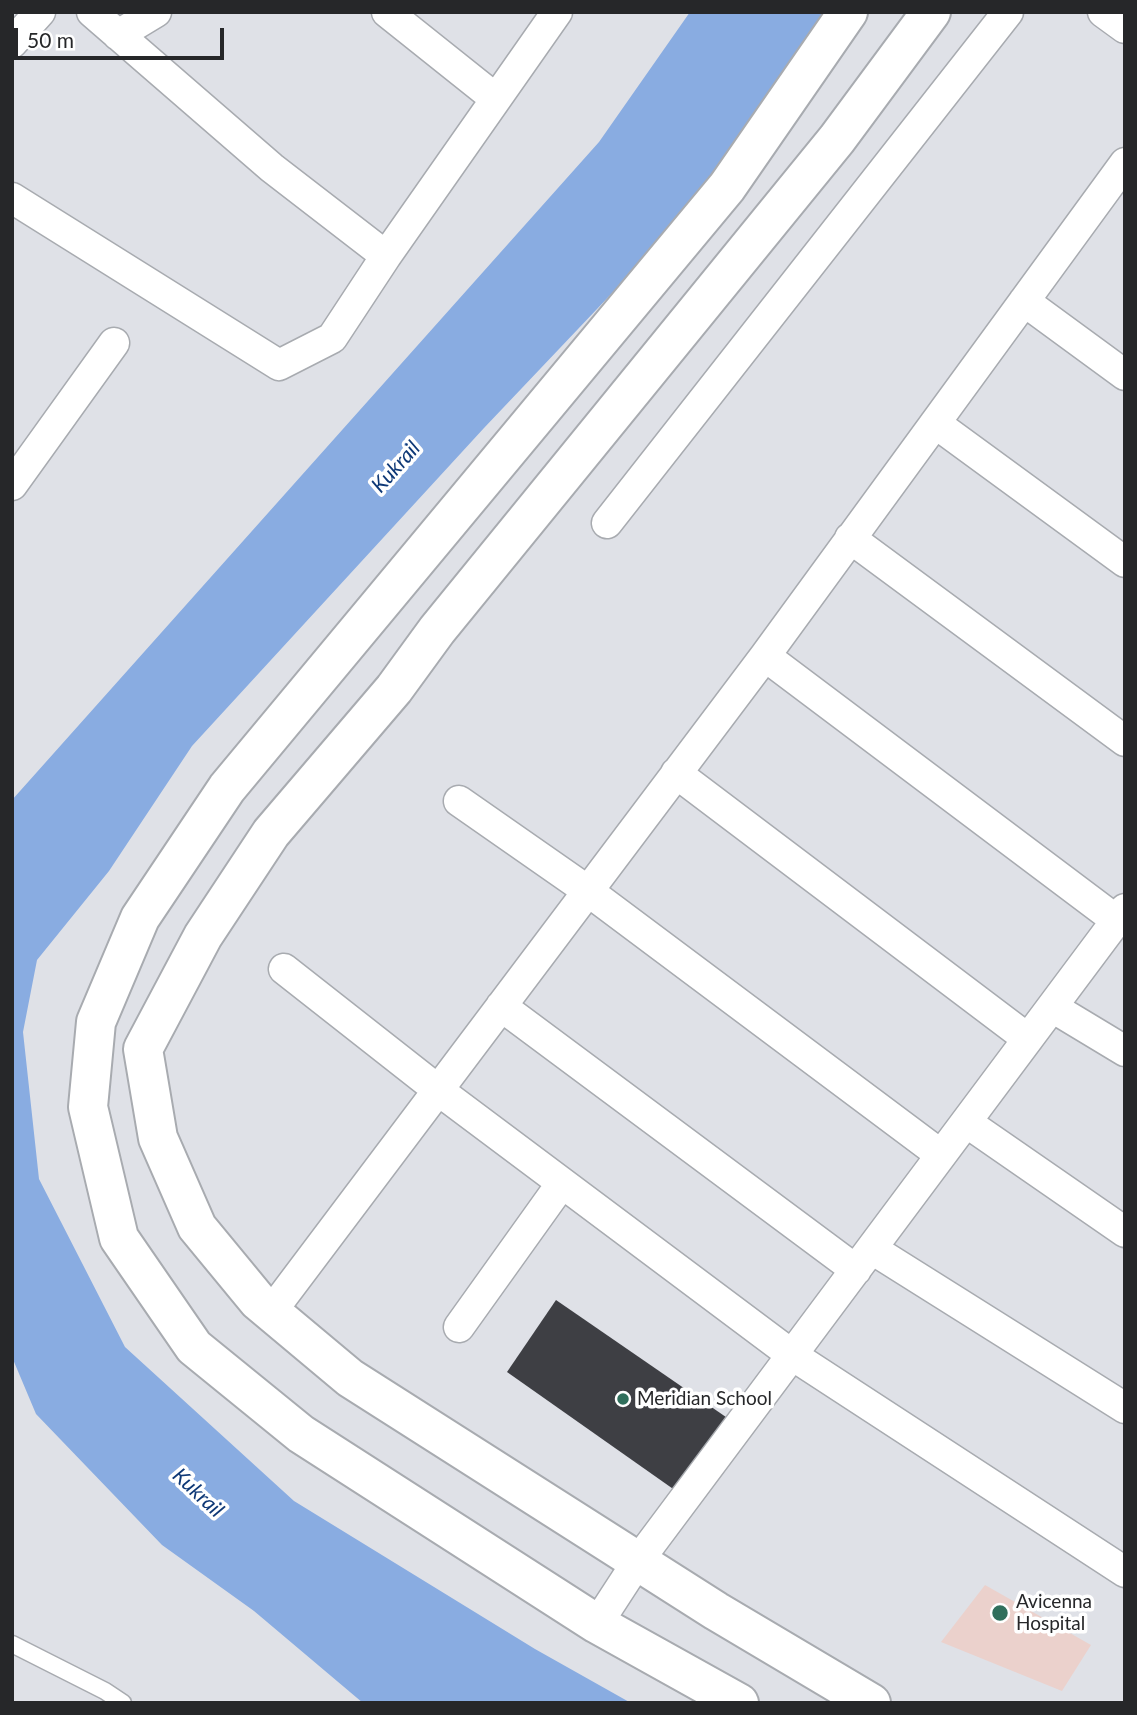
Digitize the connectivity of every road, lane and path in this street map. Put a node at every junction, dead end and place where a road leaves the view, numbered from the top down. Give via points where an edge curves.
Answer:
1 (40, 12) edge
2 (92, 12) edge
3 (156, 12) edge
4 (387, 12) edge
5 (557, 12) edge
6 (848, 12) edge
7 (930, 12) edge
8 (1008, 12) edge
9 (1103, 12) edge
10 (1125, 28) edge
11 (118, 35) junction
12 (12, 43) edge
13 (496, 99) junction
14 (1119, 182) edge
15 (12, 198) edge
16 (386, 256) junction
17 (1024, 301) junction
18 (114, 343) dead end
19 (1125, 375) edge
20 (935, 423) junction
21 (12, 485) edge
22 (607, 523) dead end
23 (850, 538) junction
24 (1125, 562) edge
25 (765, 656) junction
26 (1125, 741) edge
27 (676, 773) junction
28 (458, 801) dead end
29 (588, 891) junction
30 (1120, 915) edge
31 (284, 969) dead end
32 (501, 1006) junction
33 (1052, 1007) junction
34 (1028, 1039) junction
35 (1125, 1051) edge
36 (438, 1090) junction
37 (966, 1122) junction
38 (941, 1155) junction
39 (562, 1183) junction
40 (1125, 1232) edge
41 (864, 1259) junction
42 (271, 1312) junction
43 (459, 1327) dead end
44 (793, 1355) junction
45 (1125, 1408) edge
46 (638, 1561) junction
47 (1125, 1572) edge
48 (597, 1624) junction
49 (12, 1644) edge
50 (123, 1703) edge
51 (739, 1703) edge
52 (871, 1703) edge

1 - 12 street
2 - 11 street
3 - 11 street
4 - 13 street
5 - 13 street
6 - 48 street via 727,187 227,788 140,918 96,1023 88,1107 119,1238 194,1347 301,1434
7 - 42 street via 837,139 445,620 394,689 271,833 203,936 143,1049 158,1138 197,1227
8 - 22 street
9 - 10 street
11 - 16 street via 272,168
13 - 16 street
14 - 17 street
15 - 16 street via 279,365 332,338
17 - 19 street
17 - 20 street
18 - 21 street
20 - 23 street
20 - 24 street
23 - 25 street
23 - 26 street
25 - 27 street
25 - 30 street
27 - 29 street
27 - 34 street
28 - 29 street
29 - 32 street
29 - 38 street
30 - 33 street
31 - 36 street
32 - 36 street
32 - 41 street
33 - 34 street
33 - 35 street
34 - 37 street
36 - 39 street
36 - 42 street
37 - 38 street
37 - 40 street
38 - 41 street
39 - 43 street
39 - 44 street
41 - 44 street
41 - 45 street
42 - 46 street via 349,1378
44 - 46 street
44 - 47 street
46 - 48 street
46 - 52 street
48 - 51 street
49 - 50 lane

